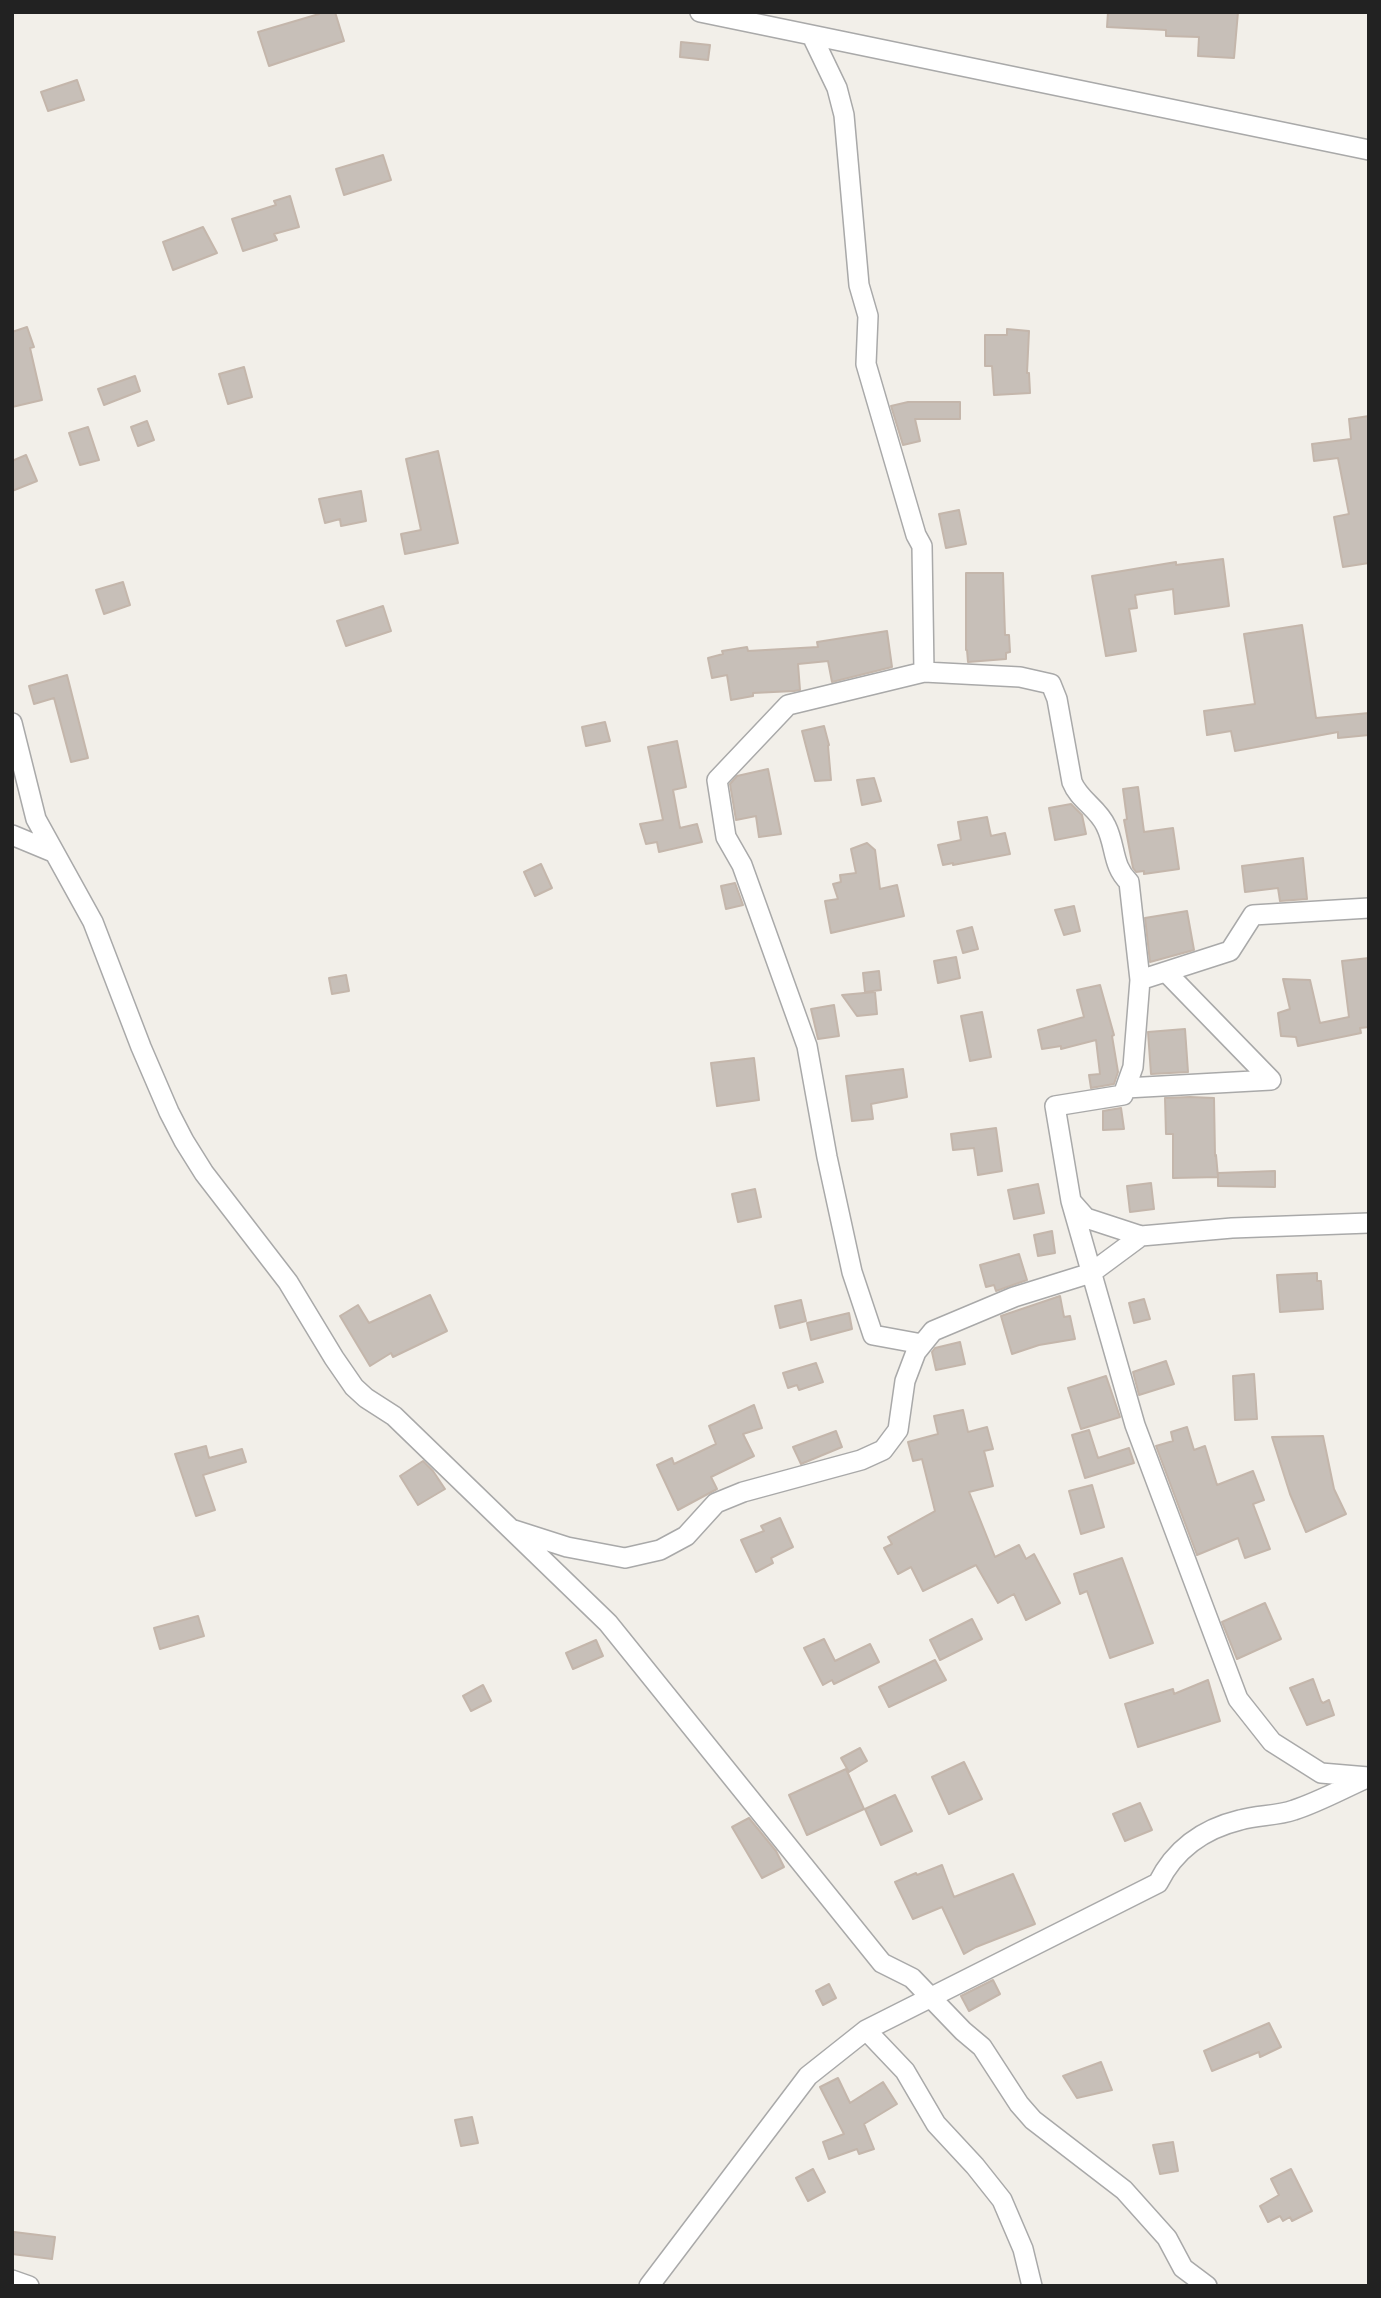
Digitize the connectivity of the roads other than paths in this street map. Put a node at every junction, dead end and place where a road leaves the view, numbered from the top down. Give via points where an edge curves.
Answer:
1 (700, 12) edge
2 (811, 36) junction
3 (1369, 150) edge
4 (924, 672) junction
5 (12, 723) edge
6 (12, 835) edge
7 (53, 852) junction
8 (1369, 908) edge
9 (1166, 972) junction
10 (1140, 980) junction
11 (1126, 1088) junction
12 (1071, 1201) junction
13 (1369, 1223) edge
14 (1141, 1236) junction
15 (1091, 1273) junction
16 (922, 1344) junction
17 (509, 1528) junction
18 (932, 1998) junction
19 (866, 2030) junction
20 (12, 2280) edge
21 (29, 2286) edge
22 (649, 2286) edge
23 (1032, 2286) edge
24 (1207, 2286) edge

1 - 2 street
2 - 3 street
2 - 4 street via 837,88 844,115 859,285 868,316 866,364 922,546
4 - 10 street via 1020,677 1051,684 1076,793 1107,826 1116,864 1129,882
4 - 16 street via 788,705 717,780 726,837 742,865 807,1046 852,1272 873,1335
5 - 7 street via 36,819
6 - 7 street
7 - 17 street via 93,922 169,1112 204,1172 288,1282 354,1387 394,1416
8 - 9 street via 1253,915 1230,951
9 - 10 street
9 - 11 street via 1271,1080
10 - 11 street via 1133,1067
11 - 12 street via 1123,1095 1055,1106
12 - 14 street via 1086,1218
12 - 15 street
13 - 14 street
14 - 15 street
15 - 16 street via 1014,1297 933,1331
15 - 18 street via 1135,1425 1238,1699 1272,1742 1321,1773 1369,1777 1294,1810 1208,1830 1167,1865 1158,1883
16 - 17 street via 905,1381 898,1430 883,1450 716,1503 686,1536 660,1550 625,1558 567,1547
17 - 18 street via 608,1623 866,1946
18 - 19 street
18 - 24 street via 982,2047 1033,2120 1124,2190 1167,2238 1183,2268
19 - 22 street via 808,2076
19 - 23 street via 905,2071 936,2124 1002,2200 1023,2249
20 - 21 street

